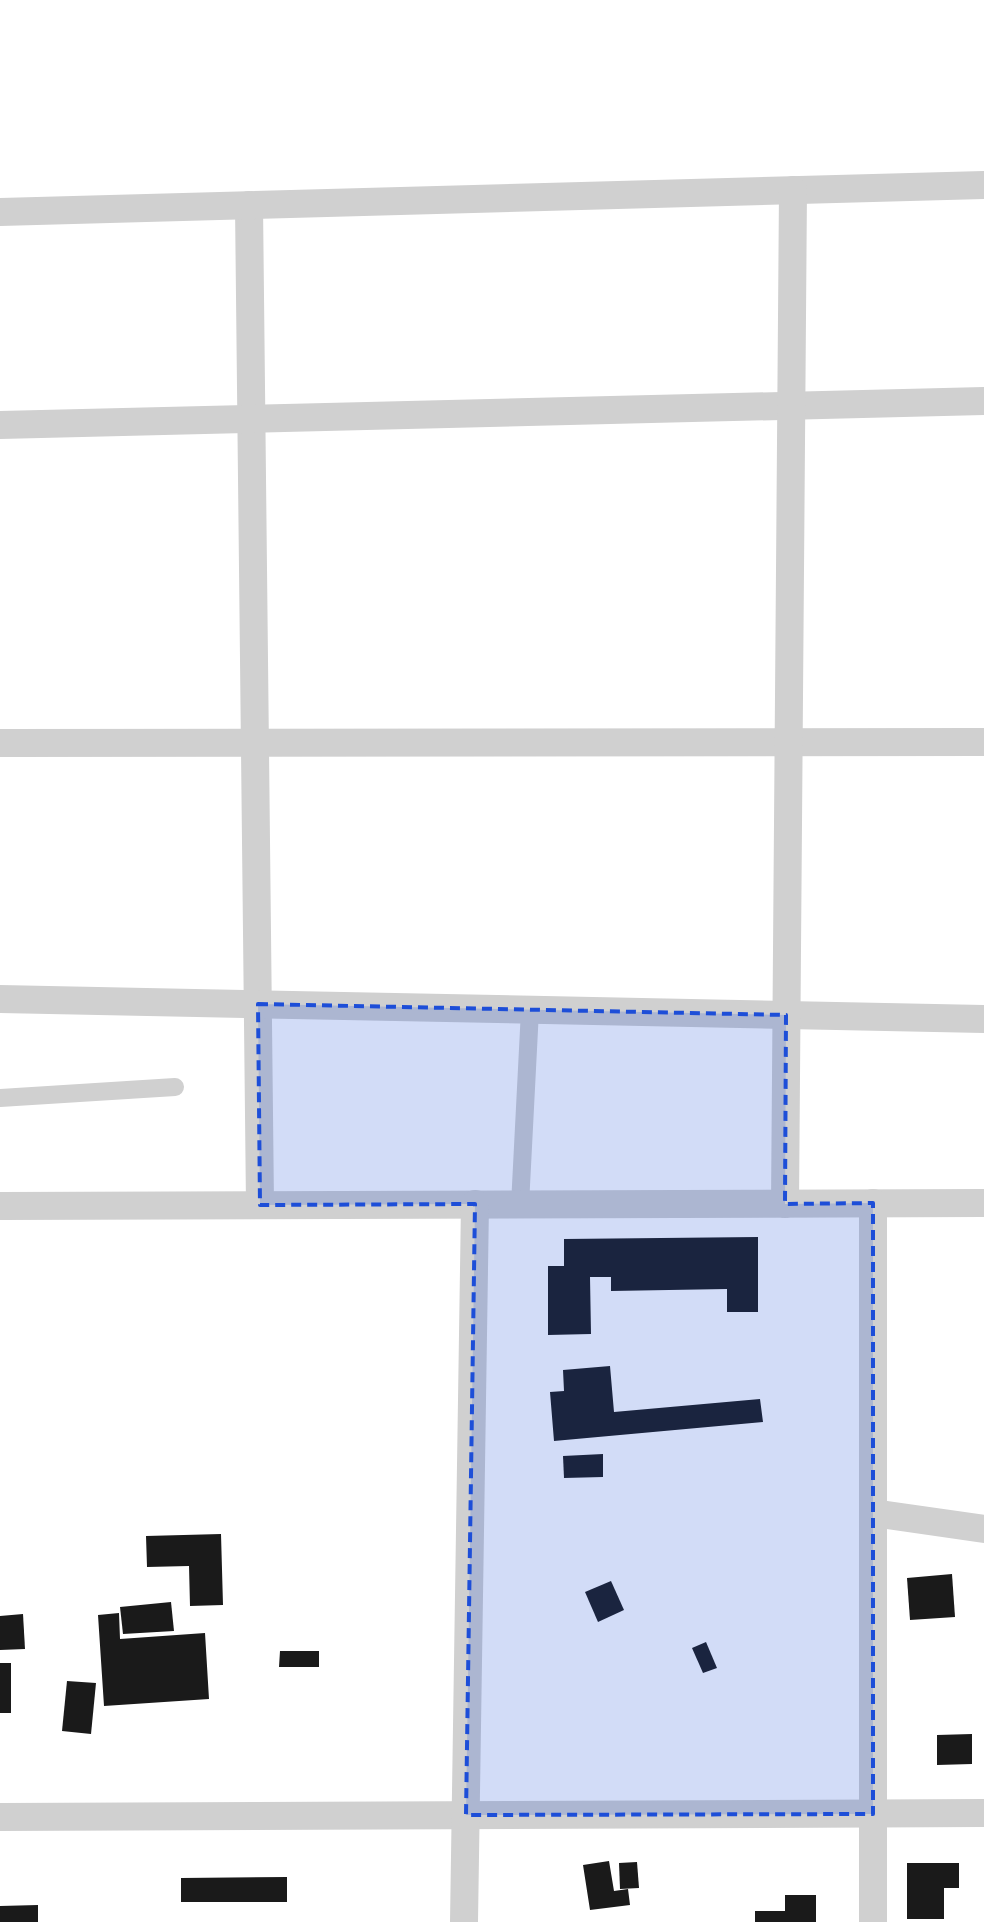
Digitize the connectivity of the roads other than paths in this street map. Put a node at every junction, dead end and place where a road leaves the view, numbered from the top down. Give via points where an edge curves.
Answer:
1 (984, 185) edge
2 (793, 190) junction
3 (249, 205) junction
4 (0, 212) edge
5 (984, 401) edge
6 (792, 406) junction
7 (252, 419) junction
8 (0, 424) edge
9 (984, 742) edge
10 (0, 743) edge
11 (255, 743) junction
12 (789, 743) junction
13 (0, 999) edge
14 (258, 1004) junction
15 (530, 1010) junction
16 (786, 1015) junction
17 (984, 1019) edge
18 (175, 1086) dead end
19 (0, 1098) edge
20 (874, 1203) junction
21 (475, 1204) junction
22 (785, 1204) junction
23 (984, 1204) edge
24 (260, 1205) junction
25 (520, 1205) junction
26 (0, 1206) edge
27 (873, 1513) junction
28 (984, 1529) edge
29 (984, 1813) edge
30 (873, 1814) junction
31 (466, 1815) junction
32 (0, 1817) edge
33 (464, 1922) edge
34 (873, 1922) edge

1 - 2 street
2 - 3 street
2 - 6 street
3 - 4 street
3 - 7 street
5 - 6 street
6 - 7 street
6 - 12 street
7 - 8 street
7 - 11 street
9 - 12 street
10 - 11 street
11 - 12 street
11 - 14 street
12 - 16 street
13 - 14 street
14 - 15 street
14 - 24 street
15 - 16 street
15 - 25 lane
16 - 17 street
16 - 22 street
18 - 19 lane
20 - 22 street
20 - 23 street
20 - 27 street
21 - 24 street
21 - 25 street
21 - 31 street
22 - 25 street
24 - 26 street
27 - 28 street
27 - 30 street
29 - 30 street
30 - 31 street
30 - 34 street
31 - 32 street
31 - 33 street

